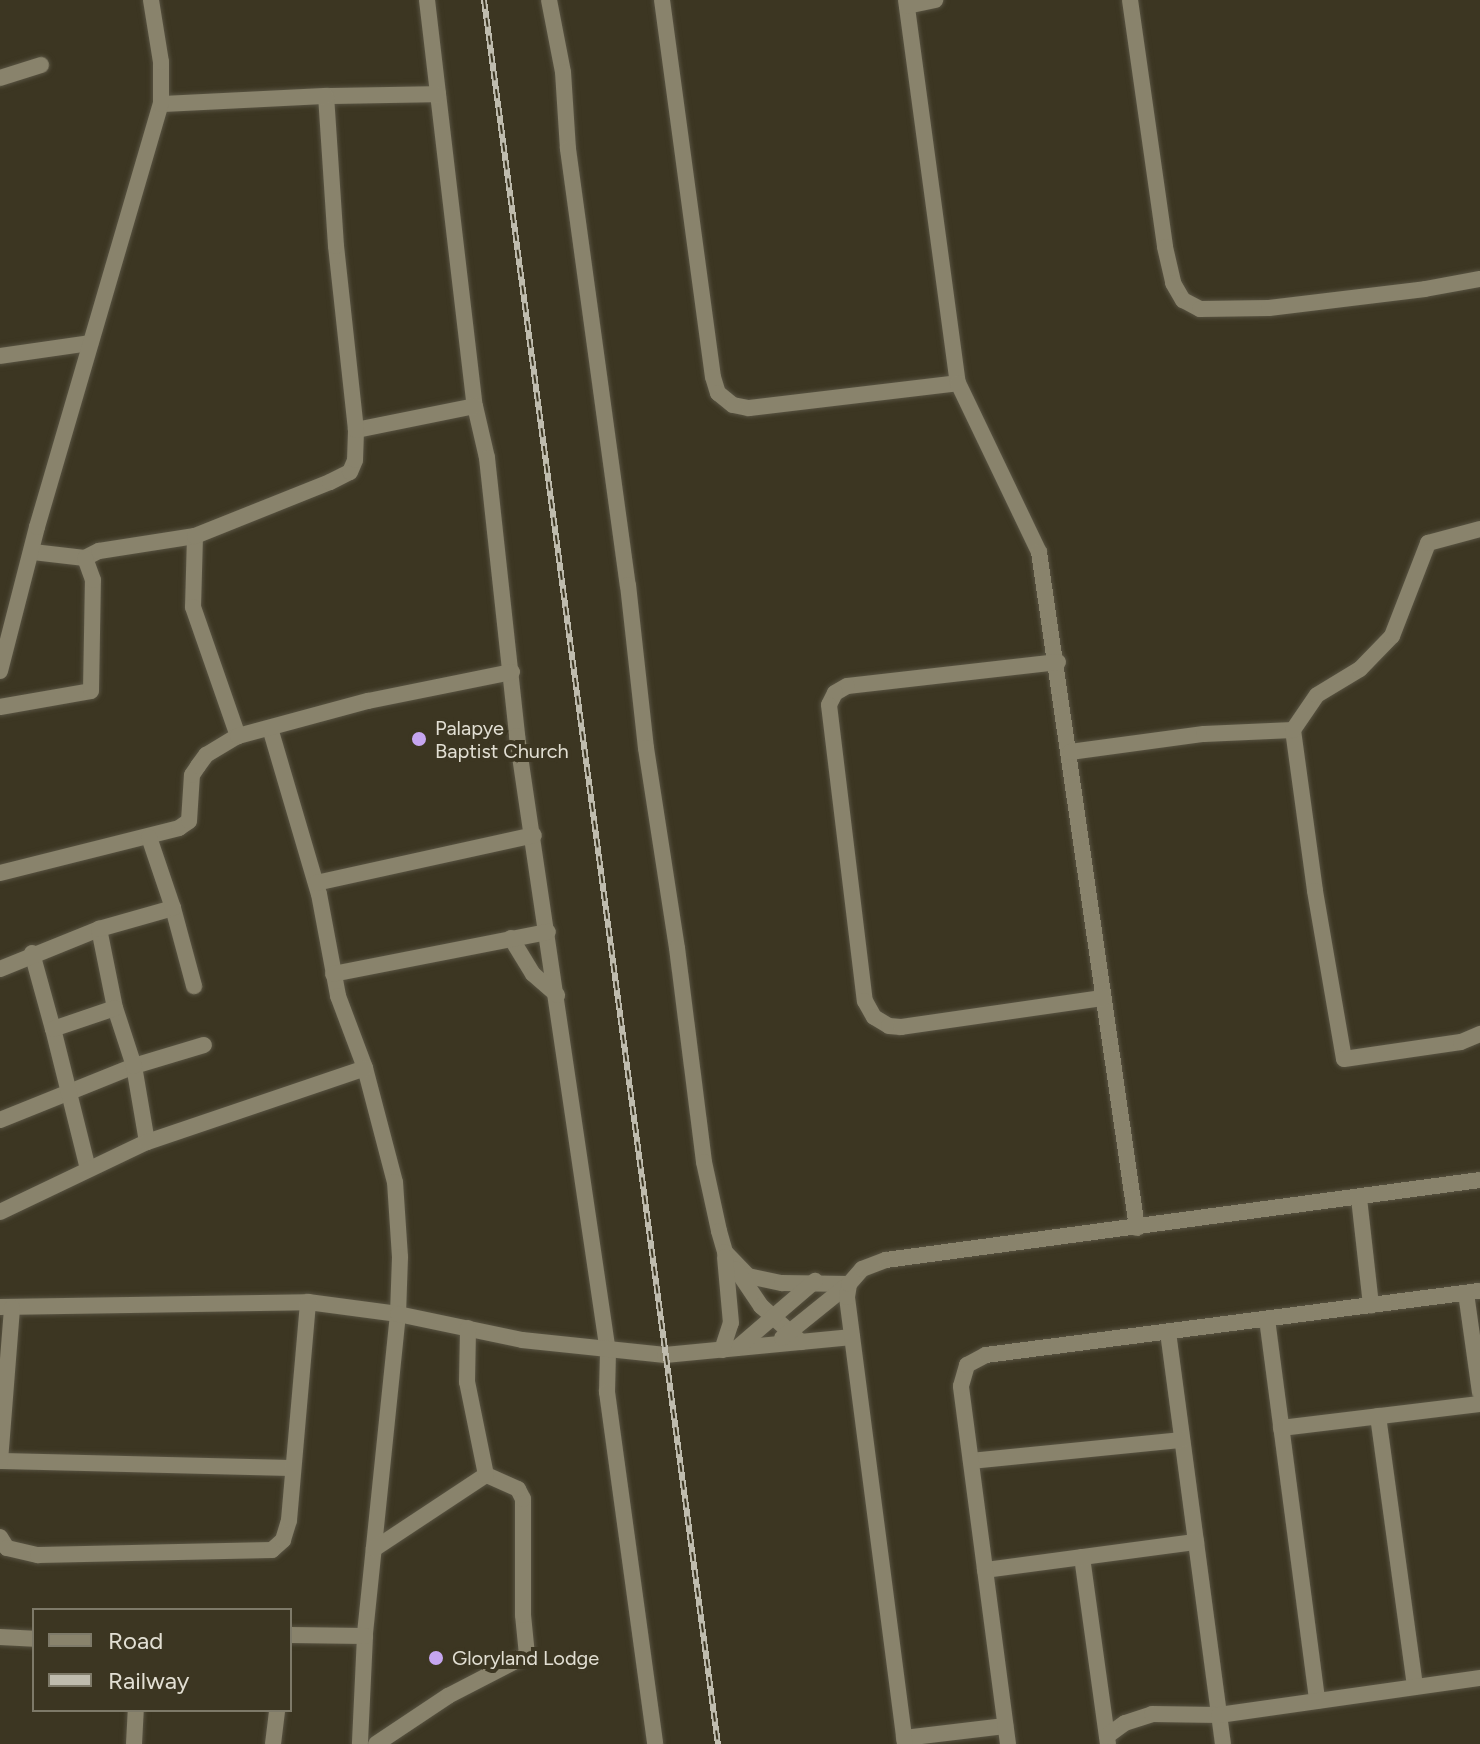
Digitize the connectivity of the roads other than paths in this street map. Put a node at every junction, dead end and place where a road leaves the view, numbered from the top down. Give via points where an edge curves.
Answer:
1 (151, 0) edge
2 (427, 0) edge
3 (549, 0) edge
4 (662, 0) edge
5 (935, 0) edge
6 (1130, 0) edge
7 (906, 3) edge
8 (41, 65) dead end
9 (0, 78) edge
10 (438, 94) junction
11 (326, 96) junction
12 (161, 104) junction
13 (1480, 279) edge
14 (90, 343) junction
15 (0, 356) edge
16 (958, 383) junction
17 (475, 406) junction
18 (356, 430) junction
19 (1480, 529) edge
20 (195, 536) junction
21 (33, 552) junction
22 (85, 558) junction
23 (1058, 662) junction
24 (0, 671) edge
25 (512, 672) junction
26 (0, 707) edge
27 (270, 728) junction
28 (1293, 730) junction
29 (238, 736) junction
30 (1070, 752) junction
31 (534, 835) junction
32 (149, 837) junction
33 (0, 873) edge
34 (316, 883) junction
35 (173, 908) junction
36 (99, 929) junction
37 (548, 932) junction
38 (511, 938) junction
39 (32, 953) junction
40 (0, 969) edge
41 (333, 974) junction
42 (194, 986) dead end
43 (557, 995) junction
44 (1103, 998) junction
45 (115, 1008) junction
46 (53, 1029) junction
47 (1480, 1034) edge
48 (204, 1045) dead end
49 (134, 1066) junction
50 (365, 1068) junction
51 (71, 1090) junction
52 (0, 1120) edge
53 (147, 1142) junction
54 (88, 1169) junction
55 (1480, 1180) edge
56 (1359, 1198) junction
57 (0, 1212) edge
58 (1137, 1228) junction
59 (729, 1258) junction
60 (815, 1281) junction
61 (849, 1284) junction
62 (1473, 1292) edge
63 (308, 1302) junction
64 (1371, 1305) junction
65 (6, 1307) edge
66 (398, 1314) junction
67 (773, 1317) junction
68 (1267, 1319) junction
69 (468, 1328) junction
70 (1168, 1332) junction
71 (795, 1337) junction
72 (852, 1337) junction
73 (730, 1349) junction
74 (608, 1352) junction
75 (1480, 1392) edge
76 (1480, 1404) edge
77 (1378, 1416) junction
78 (1281, 1428) junction
79 (1182, 1440) junction
80 (0, 1461) edge
81 (971, 1461) junction
82 (293, 1468) junction
83 (486, 1475) junction
84 (0, 1537) edge
85 (1196, 1542) junction
86 (374, 1549) junction
87 (1082, 1557) junction
88 (985, 1570) junction
89 (292, 1635) edge
90 (365, 1636) junction
91 (0, 1637) edge
92 (32, 1639) edge
93 (1480, 1678) edge
94 (1415, 1686) junction
95 (1317, 1701) junction
96 (136, 1712) edge
97 (277, 1712) edge
98 (1219, 1715) junction
99 (1005, 1726) junction
100 (1107, 1740) edge
101 (905, 1741) edge
102 (134, 1744) edge
103 (273, 1744) edge
104 (360, 1744) edge
105 (376, 1744) edge
106 (655, 1744) edge
107 (1008, 1744) edge
108 (1223, 1744) edge

1 - 12 street via 161,62
2 - 10 street
3 - 59 street via 563,72 568,149 704,1162
4 - 16 street via 718,393 733,405 749,408
5 - 7 street
6 - 13 street via 1165,247 1173,283 1183,300 1200,309 1269,308
7 - 16 street
8 - 9 street
10 - 11 street
10 - 17 street
11 - 12 street
11 - 18 street
12 - 14 street
14 - 15 street
14 - 21 street
16 - 23 street via 1036,538
17 - 18 street
17 - 25 street via 487,458
18 - 20 street via 350,472
19 - 28 street via 1428,543 1392,636 1360,669 1317,695
20 - 22 street via 114,548
20 - 29 street via 193,607
21 - 22 street
21 - 24 street
22 - 26 street via 93,580 91,691
23 - 30 street
23 - 44 street via 847,686 835,693 829,705 865,1001 874,1017 901,1027
25 - 27 street via 410,691
25 - 31 street
27 - 29 street
27 - 34 street
28 - 30 street via 1204,734
28 - 47 street via 1344,1059 1461,1042
29 - 32 street via 206,755 192,775 189,821
30 - 44 street
31 - 34 street
31 - 37 street
32 - 33 street
32 - 35 street
34 - 41 street
35 - 36 street
35 - 42 street
36 - 39 street
36 - 45 street
37 - 38 street
37 - 43 street
38 - 41 street
38 - 43 street via 533,974
39 - 40 street
39 - 46 street
41 - 50 street
43 - 74 street
44 - 58 street
45 - 46 street
45 - 49 street
46 - 51 street
48 - 49 street
49 - 51 street
49 - 53 street
50 - 53 street
50 - 66 street via 395,1182
51 - 52 street
51 - 54 street
53 - 54 street
54 - 57 street
55 - 56 street
56 - 58 street
56 - 64 street
58 - 61 street via 872,1263
59 - 60 street via 748,1276 782,1283
59 - 67 street
59 - 73 street
60 - 61 street
60 - 67 street
61 - 71 street
61 - 72 street
62 - 64 street
62 - 75 street
63 - 65 street
63 - 66 street
63 - 82 street
64 - 68 street
65 - 80 street
66 - 69 street
66 - 86 street
67 - 71 street
67 - 73 street
68 - 70 street
68 - 78 street
69 - 74 street
69 - 83 street via 467,1382
70 - 79 street
70 - 81 street via 975,1359 962,1373 961,1386
71 - 72 street
71 - 73 street
72 - 101 street
73 - 74 street via 665,1355
74 - 106 street via 607,1392
76 - 77 street
77 - 78 street
77 - 94 street
78 - 95 street
79 - 81 street
79 - 85 street
80 - 82 street
81 - 88 street
82 - 84 street via 289,1520 283,1540 272,1550 38,1555 7,1548
83 - 86 street
83 - 105 street via 518,1489 523,1499 527,1655 448,1696
85 - 87 street
85 - 98 street
86 - 90 street
87 - 88 street
87 - 100 street
88 - 99 street
89 - 90 street
90 - 104 street
91 - 92 street
93 - 94 street
94 - 95 street
95 - 98 street
96 - 102 street
97 - 103 street
98 - 100 street via 1152,1714 1125,1723
98 - 108 street
99 - 101 street
99 - 107 street

